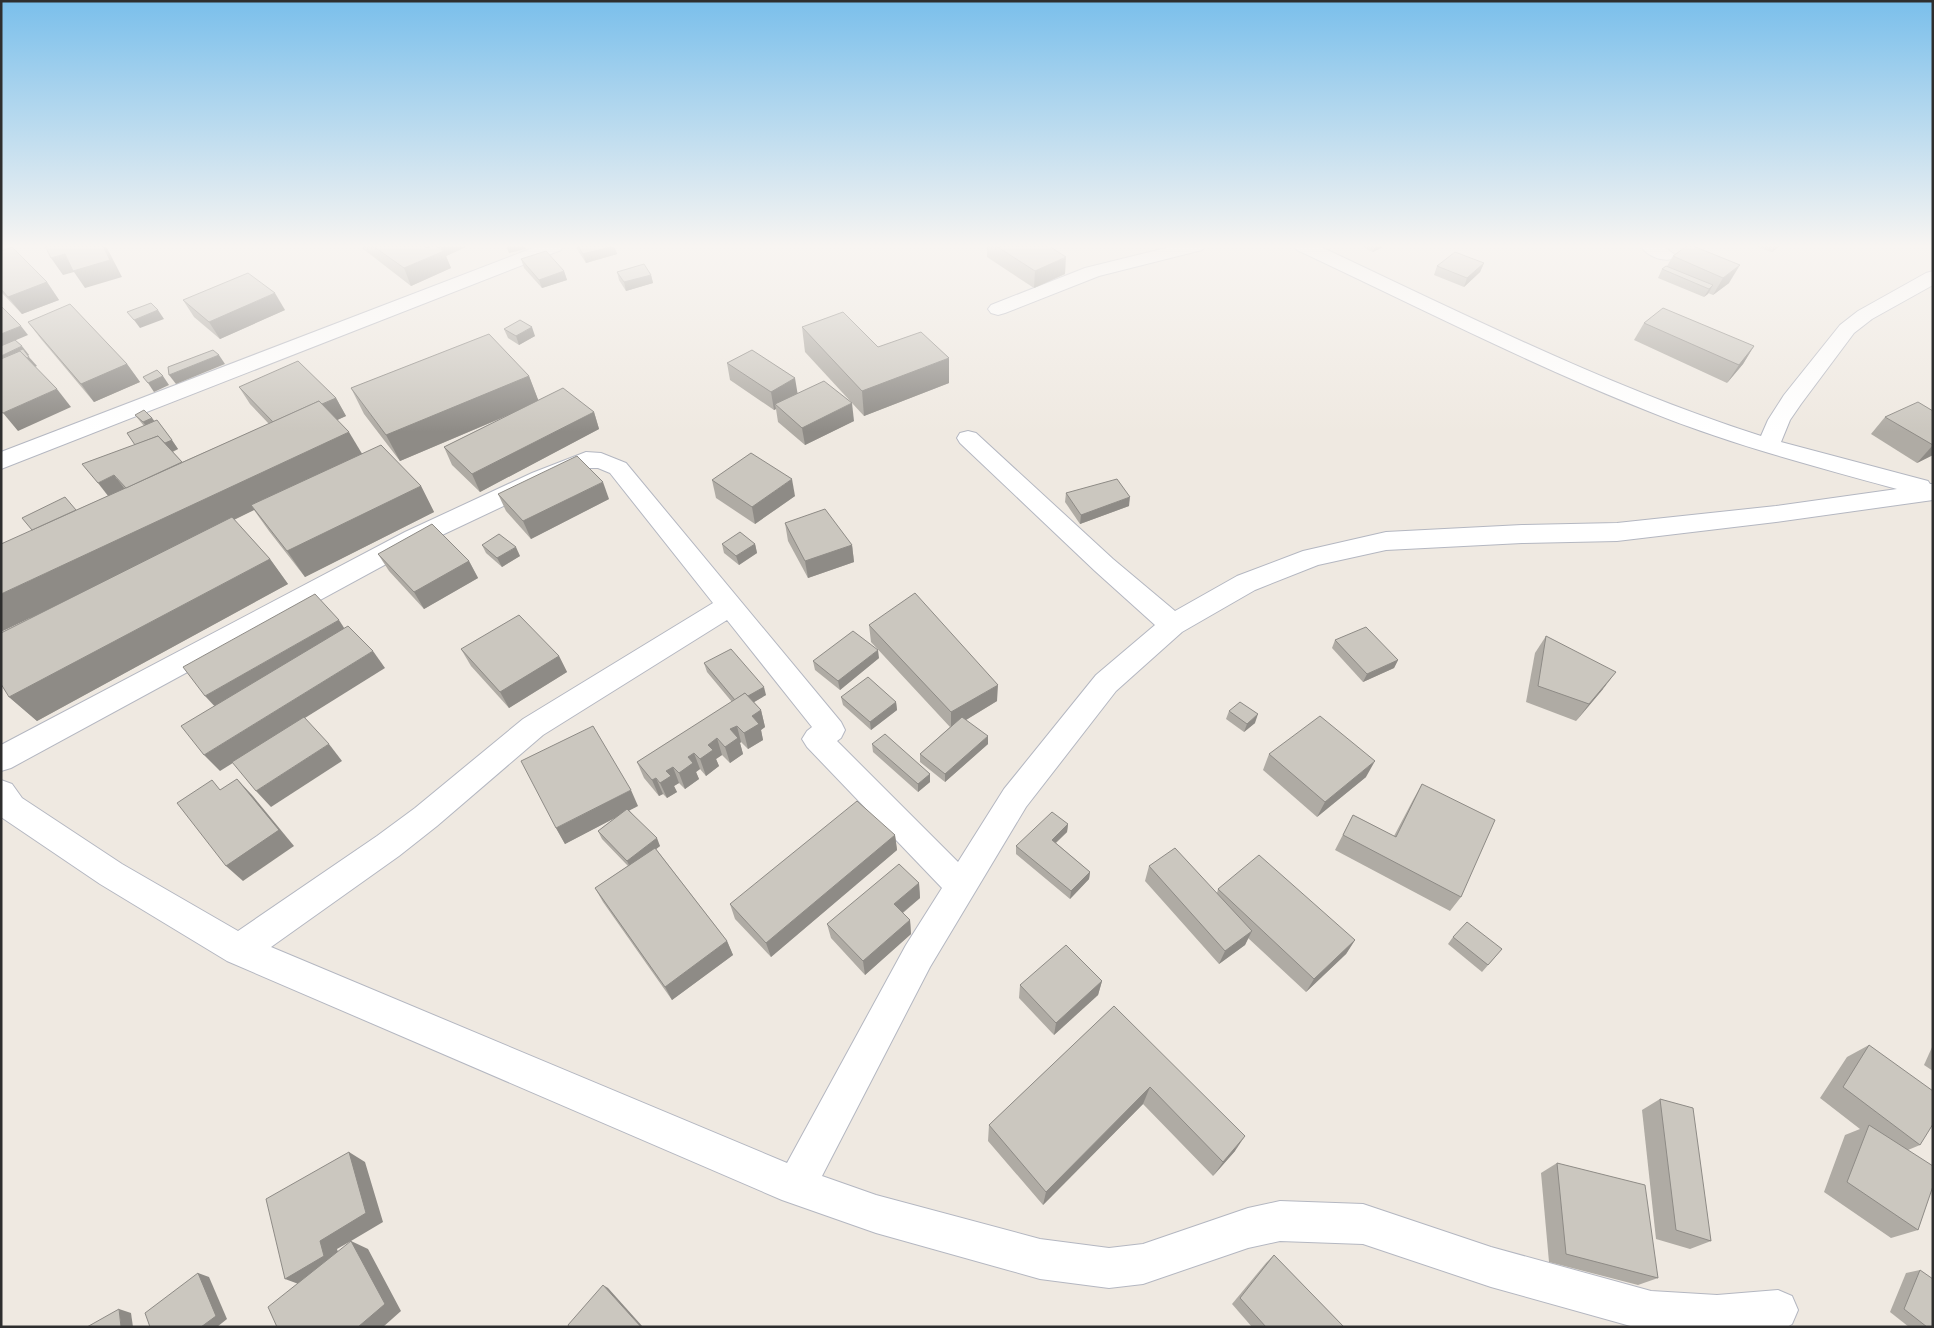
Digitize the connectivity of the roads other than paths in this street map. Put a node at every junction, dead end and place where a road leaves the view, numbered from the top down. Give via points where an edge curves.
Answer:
1 (393, 308) edge
2 (1437, 308) edge
3 (1878, 308) edge
4 (968, 438) dead end
5 (1768, 446) junction
6 (1, 461) edge
7 (1933, 491) edge
8 (729, 606) junction
9 (1173, 625) junction
10 (1, 759) edge
11 (1, 793) edge
12 (961, 886) junction
13 (239, 950) junction
14 (796, 1186) junction
15 (1778, 1310) dead end

1 - 6 street
2 - 5 street via 1565,368 1708,426
3 - 5 street via 1847,329 1792,400
4 - 9 street
5 - 7 street
7 - 9 street via 1776,514 1616,532 1396,541 1349,548 1312,557 1246,583
8 - 10 street via 618,468 601,460 586,460 414,538
8 - 12 street via 831,730 817,739
8 - 13 street via 533,727 388,846
9 - 12 street via 1106,683 1015,798
11 - 13 street via 11,808
12 - 14 street via 879,1027
13 - 14 street
14 - 15 street via 876,1214 1040,1259 1109,1268 1144,1264 1248,1228 1280,1221 1363,1224 1491,1267 1651,1311 1717,1316

